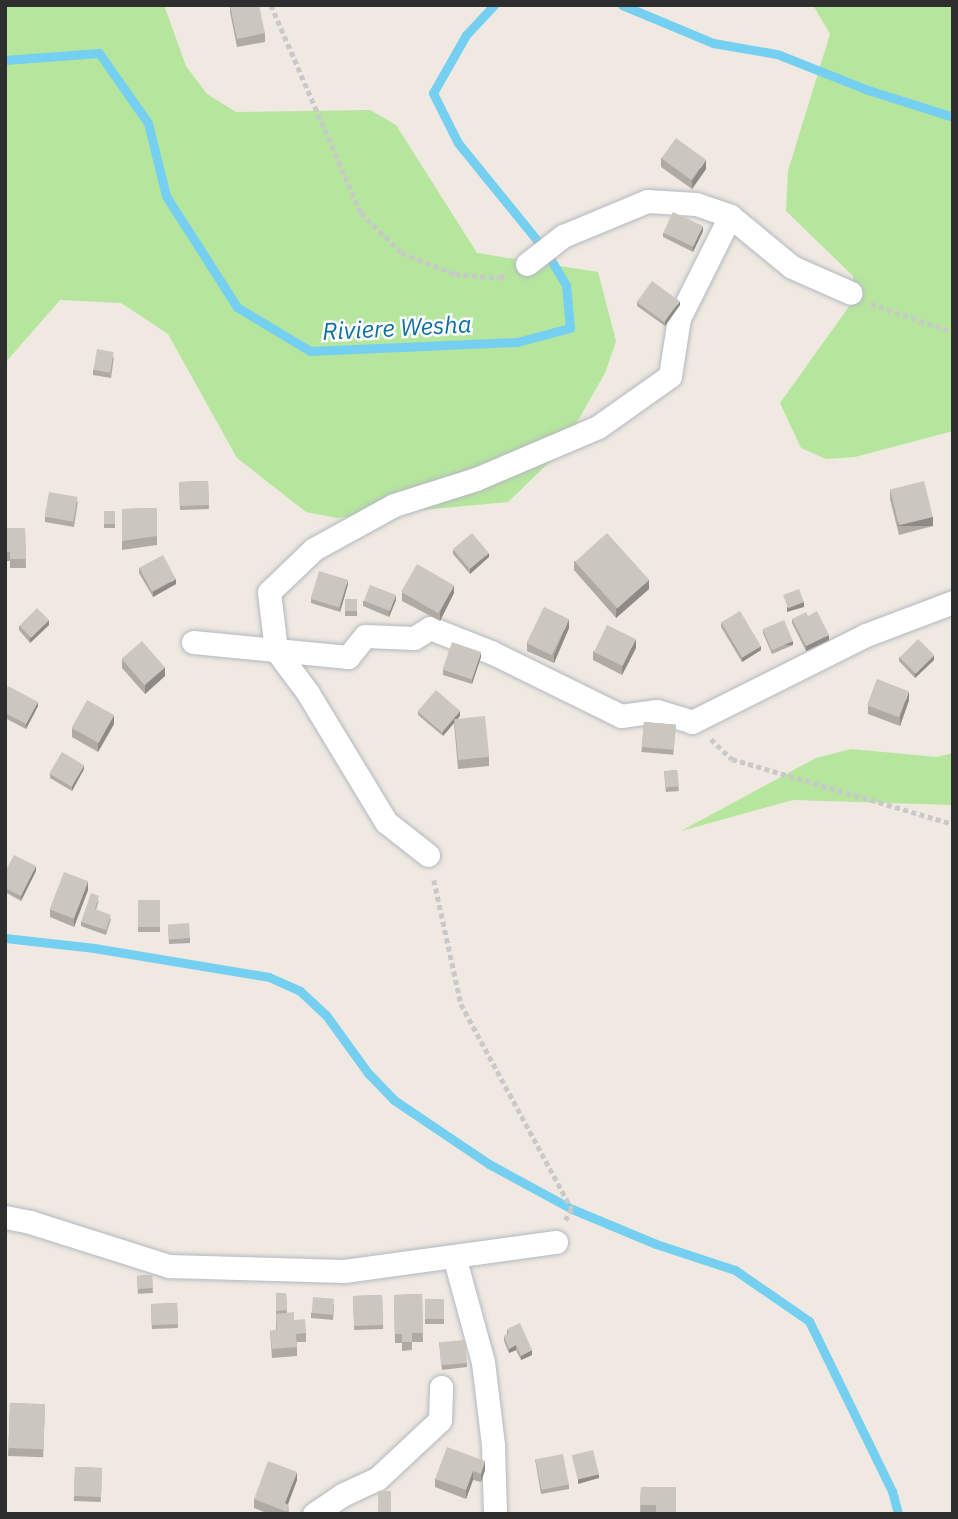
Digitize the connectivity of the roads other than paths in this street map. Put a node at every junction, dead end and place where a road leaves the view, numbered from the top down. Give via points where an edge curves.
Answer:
1 (730, 216) junction
2 (527, 264) road end
3 (850, 293) road end
4 (953, 602) edge
5 (193, 642) dead end
6 (276, 650) junction
7 (428, 855) road end
8 (5, 1217) edge
9 (556, 1242) road end
10 (454, 1256) junction
11 (441, 1387) dead end
12 (314, 1514) edge
13 (495, 1514) edge

1 - 2 street via 696,204 647,201 563,236
1 - 3 street via 792,267
1 - 6 street via 679,318 670,376 598,427 476,479 394,505 314,549 269,592
4 - 6 street via 866,635 692,722 657,711 621,716 491,652 430,628 414,639 365,636 348,657
5 - 6 street
6 - 7 street via 308,693 386,822
8 - 10 street via 169,1266 344,1271
9 - 10 street
10 - 13 street via 483,1362 494,1445
11 - 12 street via 440,1420 377,1479

